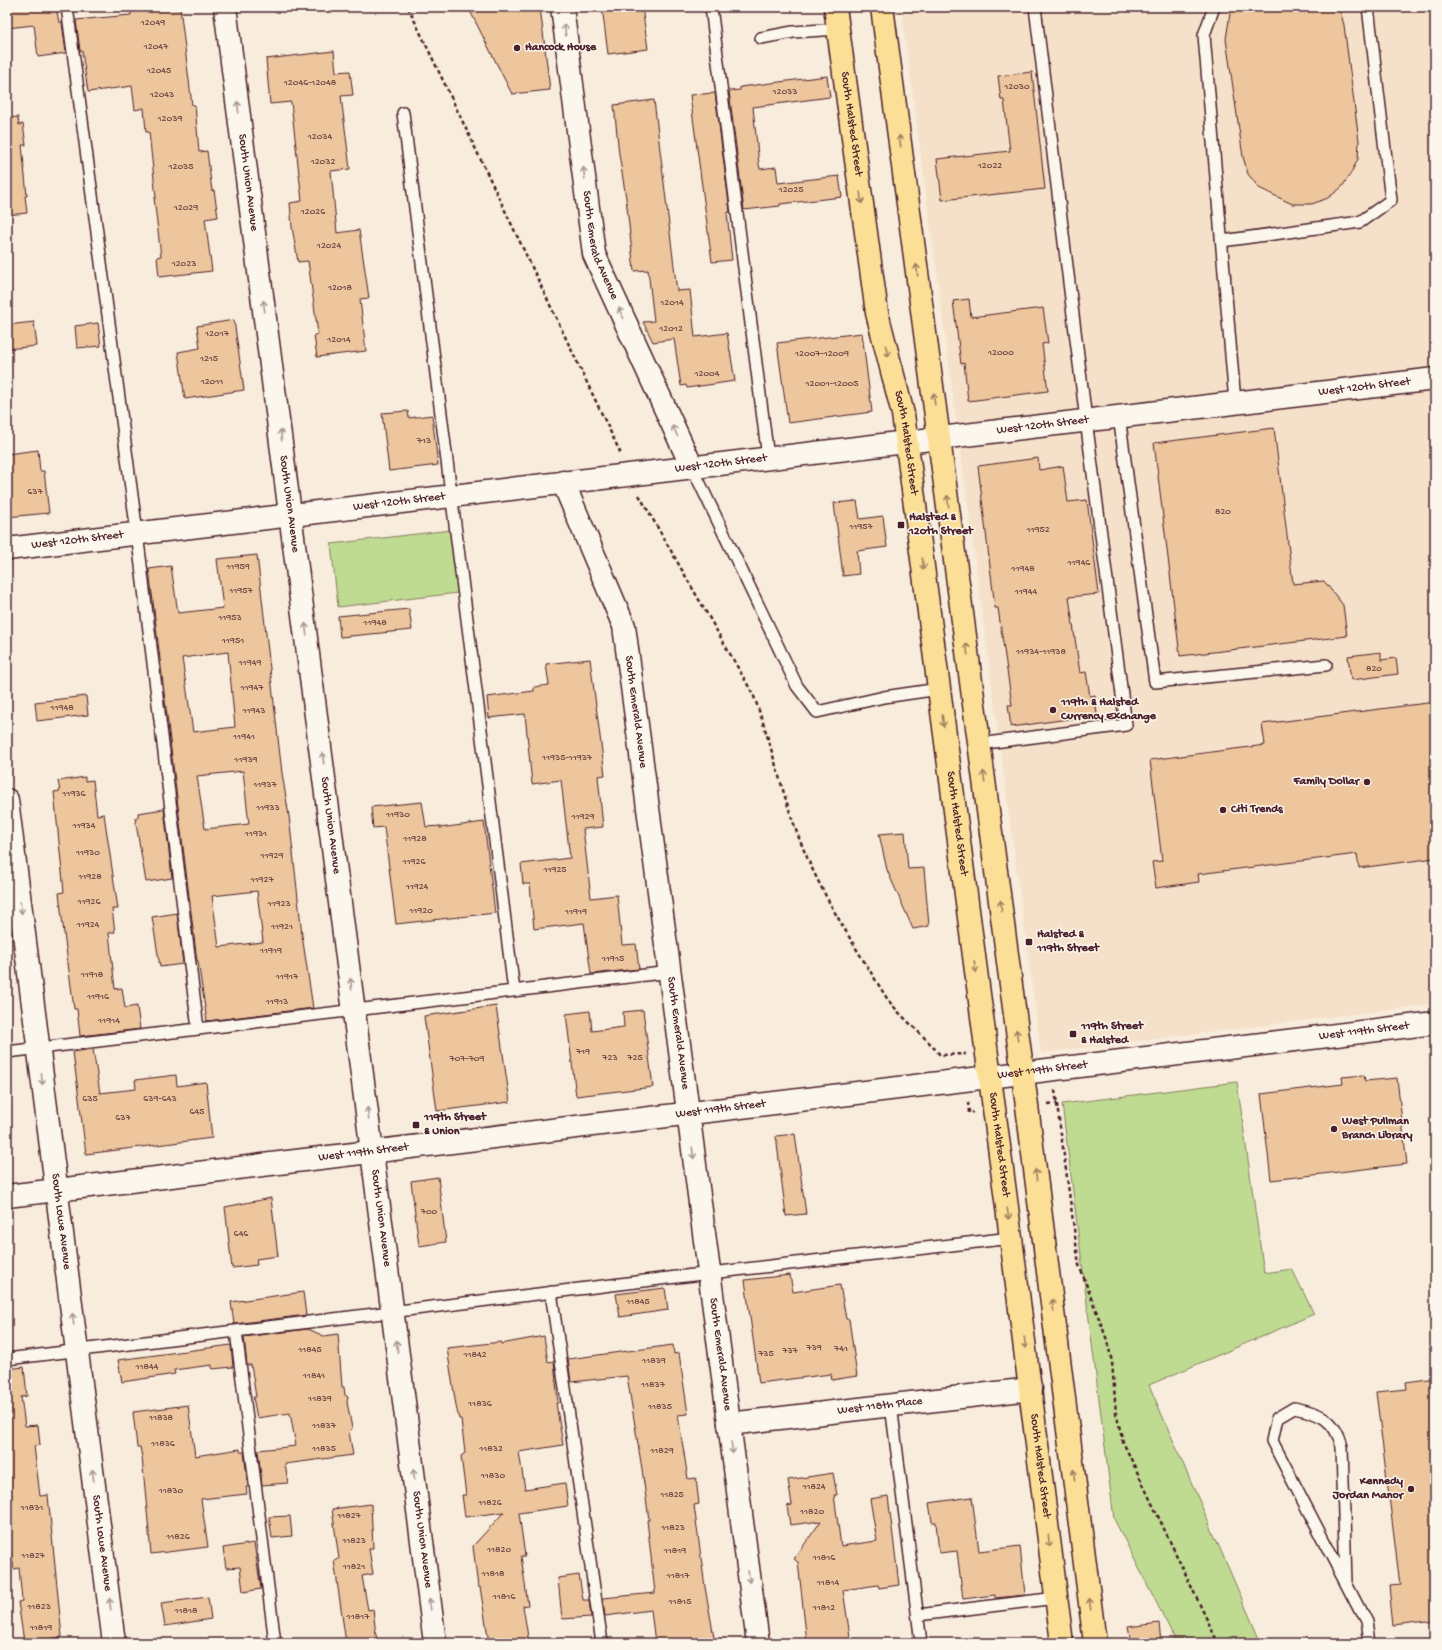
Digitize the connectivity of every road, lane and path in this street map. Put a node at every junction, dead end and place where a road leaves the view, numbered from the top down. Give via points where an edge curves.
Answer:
1 (67, 7) edge
2 (225, 7) edge
3 (408, 7) edge
4 (562, 7) edge
5 (711, 7) edge
6 (835, 7) edge
7 (882, 7) edge
8 (1035, 7) edge
9 (1214, 7) edge
10 (1368, 7) edge
11 (838, 29) junction
12 (761, 38) dead end
13 (403, 113) dead end
14 (1222, 241) junction
15 (1435, 379) edge
16 (1235, 402) junction
17 (1119, 416) junction
18 (1086, 420) junction
19 (939, 437) junction
20 (907, 441) junction
21 (619, 450) dead end
22 (768, 458) junction
23 (692, 467) junction
24 (563, 482) junction
25 (452, 496) junction
26 (644, 505) dead end
27 (292, 515) junction
28 (137, 533) junction
29 (7, 549) edge
30 (1326, 665) dead end
31 (939, 689) junction
32 (980, 744) junction
33 (7, 800) edge
34 (670, 972) junction
35 (514, 991) junction
36 (355, 1010) junction
37 (1435, 1023) edge
38 (198, 1029) junction
39 (38, 1048) junction
40 (7, 1052) edge
41 (964, 1054) dead end
42 (1022, 1074) junction
43 (990, 1078) junction
44 (1057, 1103) dead end
45 (688, 1114) junction
46 (373, 1152) junction
47 (57, 1190) junction
48 (7, 1196) edge
49 (1012, 1238) junction
50 (709, 1273) junction
51 (551, 1292) junction
52 (393, 1312) junction
53 (236, 1331) junction
54 (77, 1350) junction
55 (7, 1359) edge
56 (1031, 1389) junction
57 (891, 1405) junction
58 (729, 1424) junction
59 (1346, 1583) junction
60 (1056, 1598) junction
61 (918, 1615) junction
62 (114, 1643) edge
63 (275, 1643) edge
64 (435, 1643) edge
65 (602, 1643) edge
66 (758, 1643) edge
67 (921, 1643) edge
68 (1062, 1643) edge
69 (1095, 1643) edge
70 (1218, 1643) edge
71 (1369, 1643) edge

1 - 28 lane
27 -> 2 street, South Union Avenue
3 - 21 path
23 -> 4 street, South Emerald Avenue via 594,254
5 - 22 lane
6 - 11 main road, South Halsted Street
19 -> 7 main road
8 - 18 lane
9 - 14 lane via 1204,34
10 - 14 lane via 1391,200 1360,222
11 - 12 lane via 793,32
11 -> 20 main road, South Halsted Street via 877,313 903,414
13 - 25 lane
14 - 16 lane
15 - 16 street, West 120th Street
16 - 17 street, West 120th Street
17 - 18 street, West 120th Street
17 - 30 lane via 1155,682
18 - 19 street, West 120th Street
18 - 32 lane via 1126,725
19 - 20 street, West 120th Street
32 -> 19 main road
20 - 22 street, West 120th Street
20 -> 31 main road, South Halsted Street
22 - 23 street, West 120th Street
23 - 24 street, West 120th Street
23 - 31 lane via 797,686 817,712 884,697
24 - 25 street, West 120th Street
24 - 34 street, South Emerald Avenue via 624,626
25 - 27 street, West 120th Street
25 - 35 lane
26 - 41 path via 753,694 799,838 831,905 899,1014 940,1055
27 - 28 street, West 120th Street
36 -> 27 street, South Union Avenue
28 - 29 street, West 120th Street
28 - 38 lane
31 -> 43 main road, South Halsted Street
42 -> 32 main road
33 -> 39 street, South Lowe Avenue
34 - 35 lane
34 - 45 street, South Emerald Avenue
35 - 36 lane
36 - 38 lane
46 -> 36 street, South Union Avenue
37 - 42 street, West 119th Street
38 - 39 lane
39 - 40 lane
39 -> 47 street, South Lowe Avenue
42 - 43 street, West 119th Street
69 -> 42 main road
43 - 45 street, West 119th Street
43 -> 49 main road, South Halsted Street
44 - 70 path via 1079,1264 1107,1340 1112,1362 1118,1428
45 - 46 street, West 119th Street
45 -> 50 street, South Emerald Avenue
46 - 47 street, West 119th Street
46 - 52 street, South Union Avenue
47 - 48 street, West 119th Street
54 -> 47 street, South Lowe Avenue
49 - 50 lane
49 -> 56 main road, South Halsted Street
50 - 51 lane
50 - 58 street, South Emerald Avenue
51 - 52 lane
51 - 65 lane
52 - 53 lane
64 -> 52 street, South Union Avenue
53 - 54 lane
53 - 63 lane
54 - 55 lane
62 -> 54 street, South Lowe Avenue
56 - 57 street, West 118th Place
56 -> 60 main road, South Halsted Street
57 - 58 street, West 118th Place
57 - 61 lane
58 -> 66 street, South Emerald Avenue
59 - 59 lane via 1272,1441 1277,1418 1294,1408 1322,1416 1333,1425 1339,1435 1342,1447
59 - 71 lane via 1366,1622
60 - 61 lane
60 - 68 main road, South Halsted Street
61 - 67 lane

